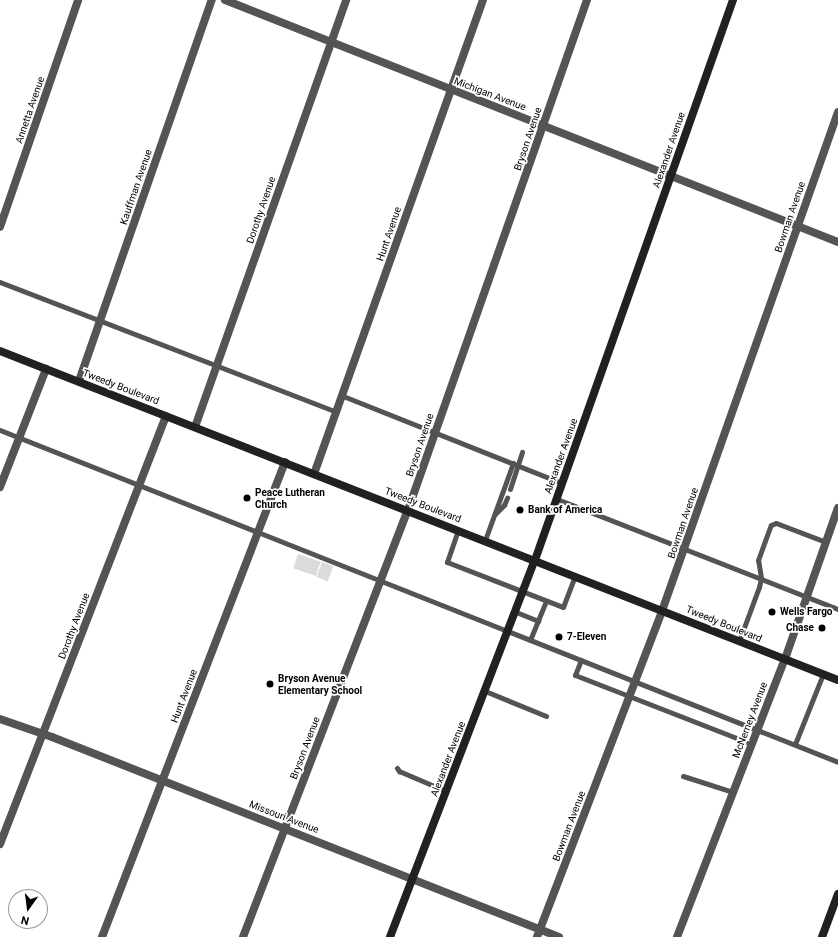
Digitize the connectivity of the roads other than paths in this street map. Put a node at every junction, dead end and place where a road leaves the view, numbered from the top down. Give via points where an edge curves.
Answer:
1 (78, 0) edge
2 (212, 0) edge
3 (225, 0) edge
4 (346, 0) edge
5 (482, 0) edge
6 (587, 0) edge
7 (733, 0) edge
8 (331, 42) junction
9 (451, 89) junction
10 (838, 112) edge
11 (543, 125) junction
12 (671, 176) junction
13 (798, 226) junction
14 (0, 227) edge
15 (838, 242) edge
16 (0, 282) edge
17 (100, 320) junction
18 (0, 351) edge
19 (217, 365) junction
20 (46, 369) junction
21 (78, 381) junction
22 (343, 396) junction
23 (337, 412) junction
24 (166, 416) junction
25 (195, 427) junction
26 (0, 430) edge
27 (435, 432) junction
28 (19, 438) junction
29 (522, 452) dead end
30 (285, 462) junction
31 (515, 464) junction
32 (314, 474) junction
33 (562, 483) junction
34 (139, 486) junction
35 (0, 487) edge
36 (510, 489) dead end
37 (507, 498) dead end
38 (557, 498) junction
39 (838, 508) edge
40 (408, 510) junction
41 (494, 515) junction
42 (458, 530) junction
43 (258, 532) junction
44 (485, 540) junction
45 (826, 542) junction
46 (685, 548) junction
47 (535, 560) junction
48 (575, 576) junction
49 (761, 578) junction
50 (380, 581) junction
51 (523, 592) junction
52 (807, 597) junction
53 (546, 601) junction
54 (838, 609) edge
55 (662, 611) junction
56 (516, 612) junction
57 (538, 620) junction
58 (508, 632) junction
59 (530, 640) junction
60 (739, 640) junction
61 (785, 659) junction
62 (581, 660) junction
63 (823, 674) junction
64 (838, 680) edge
65 (635, 681) junction
66 (485, 691) junction
67 (630, 696) junction
68 (546, 716) dead end
69 (0, 719) edge
70 (757, 730) junction
71 (42, 734) junction
72 (752, 744) junction
73 (795, 744) junction
74 (838, 762) edge
75 (398, 768) dead end
76 (683, 776) dead end
77 (162, 781) junction
78 (446, 791) junction
79 (733, 792) junction
80 (285, 829) junction
81 (0, 844) edge
82 (413, 878) junction
83 (838, 894) edge
84 (538, 933) edge
85 (102, 937) edge
86 (243, 937) edge
87 (390, 937) edge
88 (559, 937) edge
89 (677, 937) edge
90 (822, 937) edge

1 - 14 street, Annetta Avenue
2 - 17 street, Kauffman Avenue
3 - 8 street, Michigan Avenue
4 - 8 street, Dorothy Avenue
5 - 9 street, Hunt Avenue
6 - 11 street, Bryson Avenue
7 - 12 street, Alexander Avenue
8 - 9 street, Michigan Avenue
8 - 19 street, Dorothy Avenue
9 - 11 street, Michigan Avenue
9 - 22 street, Hunt Avenue
10 - 13 street, Bowman Avenue
11 - 12 street, Michigan Avenue
11 - 27 street, Bryson Avenue
12 - 13 street, Michigan Avenue
12 - 33 street, Alexander Avenue
13 - 15 street, Michigan Avenue
13 - 46 street, Bowman Avenue
16 - 17 lane
17 - 19 lane
17 - 21 street, Kauffman Avenue
18 - 20 street, Tweedy Boulevard
19 - 23 lane
19 - 25 street, Dorothy Avenue
20 - 21 street, Tweedy Boulevard
20 - 28 street
21 - 24 street, Tweedy Boulevard
22 - 23 street, Hunt Avenue
22 - 27 lane
23 - 32 street, Hunt Avenue
24 - 25 street, Tweedy Boulevard
24 - 34 street, Dorothy Avenue
25 - 30 street, Tweedy Boulevard
26 - 28 lane
27 - 31 lane
27 - 40 street, Bryson Avenue
28 - 34 lane
28 - 35 street
29 - 31 lane
30 - 32 street, Tweedy Boulevard
30 - 43 street, Hunt Avenue
31 - 33 lane
31 - 36 lane
31 - 41 lane
32 - 40 street, Tweedy Boulevard
33 - 38 street, Alexander Avenue
34 - 43 lane via 236,526
34 - 71 street, Dorothy Avenue
37 - 41 lane
38 - 46 lane
38 - 47 street, Alexander Avenue
39 - 45 street, McNerney Avenue
40 - 42 street, Tweedy Boulevard
40 - 50 street, Bryson Avenue
41 - 44 lane
42 - 44 street, Tweedy Boulevard
42 - 51 lane via 447,562
43 - 50 lane
43 - 77 street, Hunt Avenue
44 - 47 street, Tweedy Boulevard
45 - 49 lane via 773,523 758,560
45 - 52 street, McNerney Avenue
46 - 49 lane
46 - 55 street, Bowman Avenue
47 - 48 street, Tweedy Boulevard
47 - 51 street, Alexander Avenue
48 - 53 lane via 563,607
48 - 55 street, Tweedy Boulevard
49 - 52 lane
49 - 60 lane
50 - 58 lane
50 - 80 street, Bryson Avenue
51 - 53 lane
51 - 56 street, Alexander Avenue
52 - 54 lane
52 - 61 street, McNerney Avenue
53 - 57 lane
55 - 60 street, Tweedy Boulevard
55 - 65 street, Bowman Avenue
56 - 57 lane
56 - 58 street, Alexander Avenue
57 - 59 lane
58 - 59 lane
58 - 66 street, Alexander Avenue
59 - 62 lane
60 - 61 street, Tweedy Boulevard
61 - 63 street, Tweedy Boulevard
61 - 70 street, McNerney Avenue
62 - 65 lane
62 - 67 lane via 575,675
63 - 64 street, Tweedy Boulevard
63 - 73 lane
65 - 67 street, Bowman Avenue
65 - 70 lane
66 - 68 lane
66 - 78 street, Alexander Avenue
67 - 72 lane
67 - 84 street, Bowman Avenue
69 - 71 street, Missouri Avenue
70 - 72 street, McNerney Avenue
70 - 73 lane
71 - 77 street, Missouri Avenue
71 - 81 street, Dorothy Avenue
72 - 79 street, McNerney Avenue
73 - 74 lane
75 - 78 lane via 399,771
76 - 79 lane
77 - 80 street, Missouri Avenue
77 - 85 street, Hunt Avenue
78 - 82 street, Alexander Avenue
79 - 89 street, McNerney Avenue
80 - 82 street, Missouri Avenue
80 - 86 street, Bryson Avenue
82 - 84 street, Missouri Avenue
82 - 87 street, Alexander Avenue
83 - 90 street
84 - 88 street, Missouri Avenue

